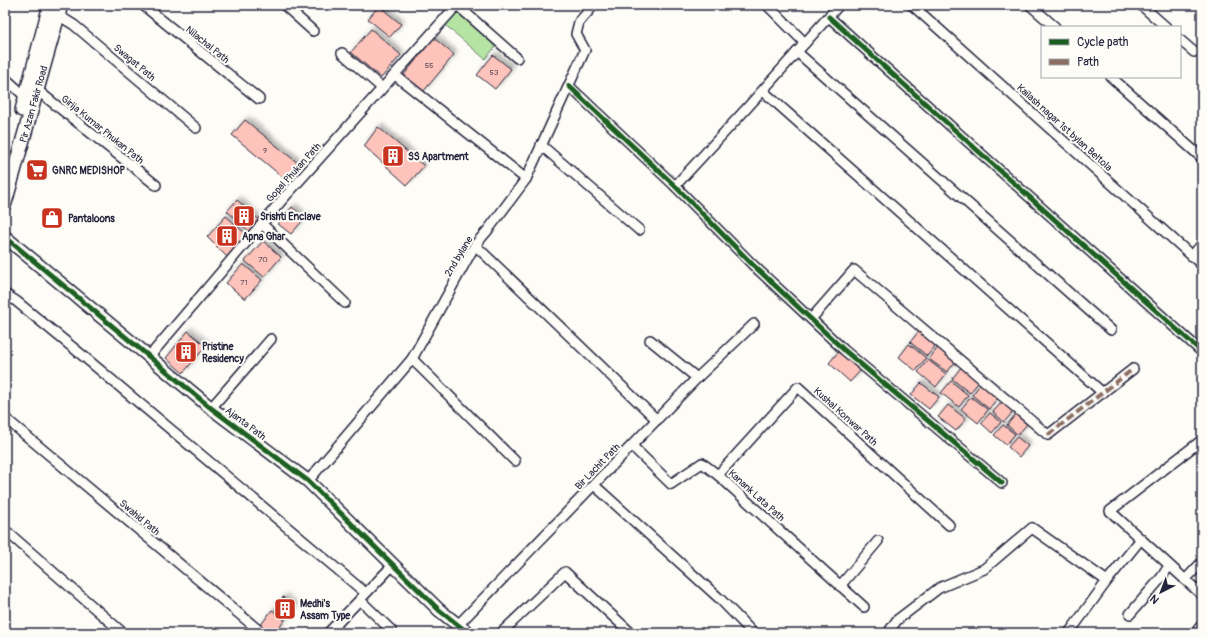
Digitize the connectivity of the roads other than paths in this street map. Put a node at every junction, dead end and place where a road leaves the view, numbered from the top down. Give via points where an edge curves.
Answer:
1 (143, 5) edge
2 (284, 5) edge
3 (457, 5) edge
4 (594, 5) edge
5 (767, 5) edge
6 (839, 5) edge
7 (912, 5) edge
8 (1030, 5) edge
9 (1141, 5) edge
10 (57, 8) edge
11 (829, 17) junction
12 (1054, 26) edge
13 (1165, 26) edge
14 (313, 31) dead end
15 (1181, 41) edge
16 (805, 43) junction
17 (798, 52) junction
18 (1194, 52) dead end
19 (342, 53) dead end
20 (517, 58) dead end
21 (395, 74) junction
22 (5, 78) edge
23 (1112, 78) edge
24 (569, 86) junction
25 (382, 88) junction
26 (37, 90) junction
27 (763, 91) junction
28 (259, 99) dead end
29 (30, 101) junction
30 (196, 128) dead end
31 (541, 145) junction
32 (1202, 158) edge
33 (7, 173) edge
34 (526, 179) junction
35 (156, 185) dead end
36 (675, 186) junction
37 (5, 203) edge
38 (262, 224) junction
39 (639, 230) dead end
40 (5, 237) edge
41 (1202, 244) edge
42 (475, 245) junction
43 (1192, 256) junction
44 (1202, 265) edge
45 (5, 294) edge
46 (345, 303) dead end
47 (810, 319) junction
48 (754, 324) dead end
49 (1111, 330) dead end
50 (271, 339) dead end
51 (650, 340) dead end
52 (1202, 352) edge
53 (149, 357) junction
54 (412, 359) junction
55 (1133, 369) dead end
56 (697, 378) junction
57 (1104, 393) junction
58 (211, 408) junction
59 (5, 418) edge
60 (657, 420) junction
61 (1202, 440) edge
62 (632, 446) junction
63 (515, 461) dead end
64 (718, 475) junction
65 (308, 481) junction
66 (1002, 483) dead end
67 (594, 485) junction
68 (949, 525) dead end
69 (5, 530) edge
70 (1141, 539) junction
71 (878, 541) dead end
72 (1202, 562) edge
73 (393, 565) junction
74 (1169, 566) junction
75 (1185, 580) junction
76 (1107, 581) junction
77 (840, 586) junction
78 (362, 590) dead end
79 (1202, 594) edge
80 (360, 600) junction
81 (864, 607) dead end
82 (1130, 614) dead end
83 (458, 625) junction
84 (1202, 625) edge
85 (123, 633) edge
86 (262, 633) edge
87 (328, 633) edge
88 (388, 633) edge
89 (468, 633) edge
90 (501, 633) edge
91 (631, 633) edge
92 (753, 633) edge
93 (888, 633) edge
94 (1069, 633) edge
95 (1195, 633) edge

1 - 28 street, Nilachal Path
2 - 14 street
3 - 20 street
3 - 21 street, Gopal Phukan Path
4 - 24 street, 2nd bylane via 579,22 576,34 585,50
5 - 16 street
6 - 11 street
7 - 43 street, Kailash nagar 1st bylan Beltola
8 - 12 street
9 - 13 street
10 - 26 main road, Pir Azan Fakir Road
10 - 29 main road, Pir Azan Fakir Road
10 - 30 street, Swagat Path
11 - 16 street
11 - 52 street
15 - 18 street
16 - 17 street
17 - 27 street
17 - 49 street
19 - 25 street
21 - 25 street, Gopal Phukan Path
21 - 34 street
22 - 29 street
23 - 32 street
24 - 31 street, 2nd bylane
24 - 36 street
25 - 38 street, Gopal Phukan Path
26 - 29 main road, Pir Azan Fakir Road
26 - 35 street, Girija Kumar Phukan Path
27 - 36 street
27 - 57 street
29 - 33 main road, Pir Azan Fakir Road
31 - 34 street, 2nd bylane
31 - 39 street
33 - 37 main road, Pir Azan Fakir Road
34 - 42 street, 2nd bylane
36 - 47 street
38 - 46 street
38 - 53 street, Gopal Phukan Path
40 - 53 street, Ajanta Path
41 - 43 street
42 - 54 street, 2nd bylane
42 - 60 street
43 - 44 street, Kailash nagar 1st bylan Beltola
45 - 78 street via 88,360
47 - 57 street via 854,270 1048,435
47 - 66 street
48 - 56 street, Bir Lachit Path
50 - 58 street
51 - 56 street
53 - 58 street, Ajanta Path
54 - 63 street
54 - 65 street, 2nd bylane
55 - 57 street
56 - 60 street, Bir Lachit Path
58 - 65 street, Ajanta Path
59 - 86 street, Swahid Path
60 - 62 street, Bir Lachit Path
61 - 70 street via 1110,511
62 - 64 street, Kanank Lata Path via 671,484 702,463
62 - 67 street, Bir Lachit Path
64 - 68 street, Kushal Konwar Path via 798,387
64 - 77 street, Kanank Lata Path
65 - 73 street, Ajanta Path
67 - 83 street, Bir Lachit Path
67 - 92 street via 720,599
69 - 85 street
70 - 74 street
70 - 76 street
71 - 77 street
72 - 75 street
73 - 80 street
73 - 83 street, Ajanta Path
74 - 75 street
74 - 82 street
75 - 79 street
76 - 93 street via 1032,528 984,569 939,588 897,620
76 - 94 street
77 - 81 street, Kanank Lata Path
80 - 87 street
80 - 88 street via 391,630
83 - 89 street, Ajanta Path
84 - 95 street
90 - 91 street via 565,572

